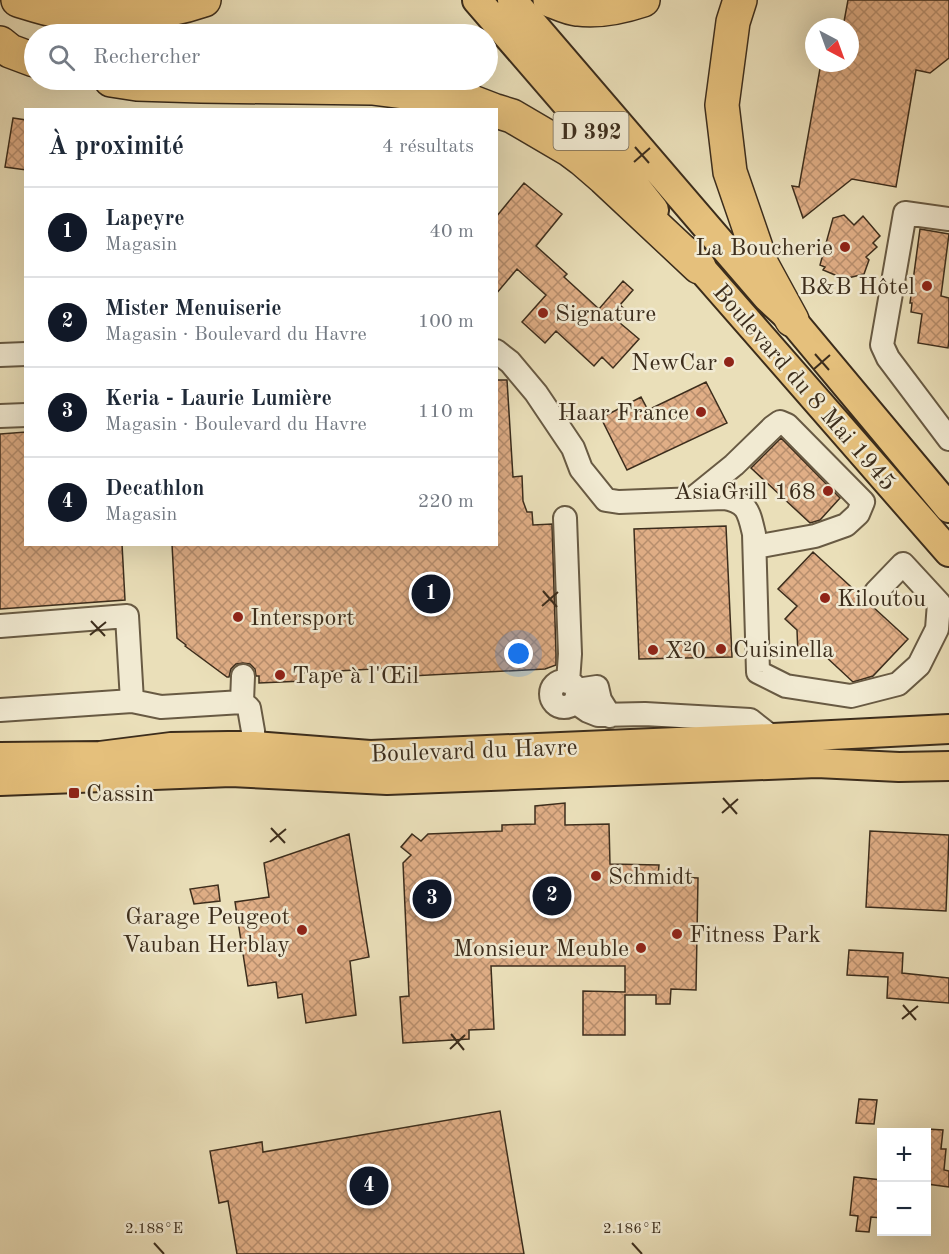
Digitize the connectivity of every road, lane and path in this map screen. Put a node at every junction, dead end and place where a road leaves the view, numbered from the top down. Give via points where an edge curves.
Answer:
1 (18, 0) edge
2 (204, 0) edge
3 (477, 0) edge
4 (512, 0) edge
5 (550, 0) edge
6 (644, 0) edge
7 (740, 0) edge
8 (498, 24) edge
9 (498, 24) edge
10 (0, 43) edge
11 (24, 56) edge
12 (388, 90) edge
13 (489, 108) edge
14 (498, 111) edge
15 (949, 219) edge
16 (699, 267) junction
17 (784, 313) junction
18 (752, 327) junction
19 (498, 353) edge
20 (24, 354) edge
21 (0, 355) edge
22 (24, 415) edge
23 (0, 416) edge
24 (949, 439) edge
25 (692, 499) junction
26 (949, 508) edge
27 (565, 518) dead end
28 (755, 547) junction
29 (949, 552) edge
30 (876, 592) dead end
31 (0, 626) edge
32 (243, 676) dead end
33 (132, 701) junction
34 (242, 702) junction
35 (0, 710) edge
36 (949, 729) edge
37 (773, 738) junction
38 (254, 746) junction
39 (0, 757) edge
40 (949, 766) edge
41 (0, 781) edge

1 - 2 highway via 58,11 97,14 168,10
3 - 8 main road, Boulevard du 8 Mai 1945 / D 392
4 - 17 main road, Boulevard du 8 Mai 1945 / D 392
5 - 6 highway via 576,9 603,9
7 - 17 highway via 733,22 722,105 730,172 762,265
9 - 16 main road, Boulevard du 8 Mai 1945 / D 392 via 604,147
10 - 11 highway
12 - 13 highway via 467,100
14 - 16 highway via 582,159
15 - 24 street via 905,213 882,345
16 - 18 main road, Boulevard du 8 Mai 1945 / D 392
17 - 18 main road
17 - 26 main road, Boulevard du 8 Mai 1945 / D 392
18 - 29 main road, Boulevard du 8 Mai 1945 / D 392
19 - 25 street via 536,393 573,448 581,469 606,500
20 - 21 street
22 - 23 street
25 - 28 street via 724,498 744,506 749,513
25 - 28 street via 780,422 863,502 858,514 846,525 815,536
27 - 37 street via 570,654 588,711 610,716 750,720
28 - 30 street via 758,672 786,686 851,696 898,684 919,665 937,629 939,603 903,564
31 - 33 street via 127,616
32 - 34 street
33 - 34 street via 161,707
33 - 35 street
34 - 38 street via 249,708
36 - 37 main road, Boulevard du Havre
37 - 38 main road, Boulevard du Havre via 370,754
38 - 39 main road, Boulevard du Havre via 171,747 100,756
40 - 41 main road, Boulevard du Havre via 817,763 387,780 231,772

